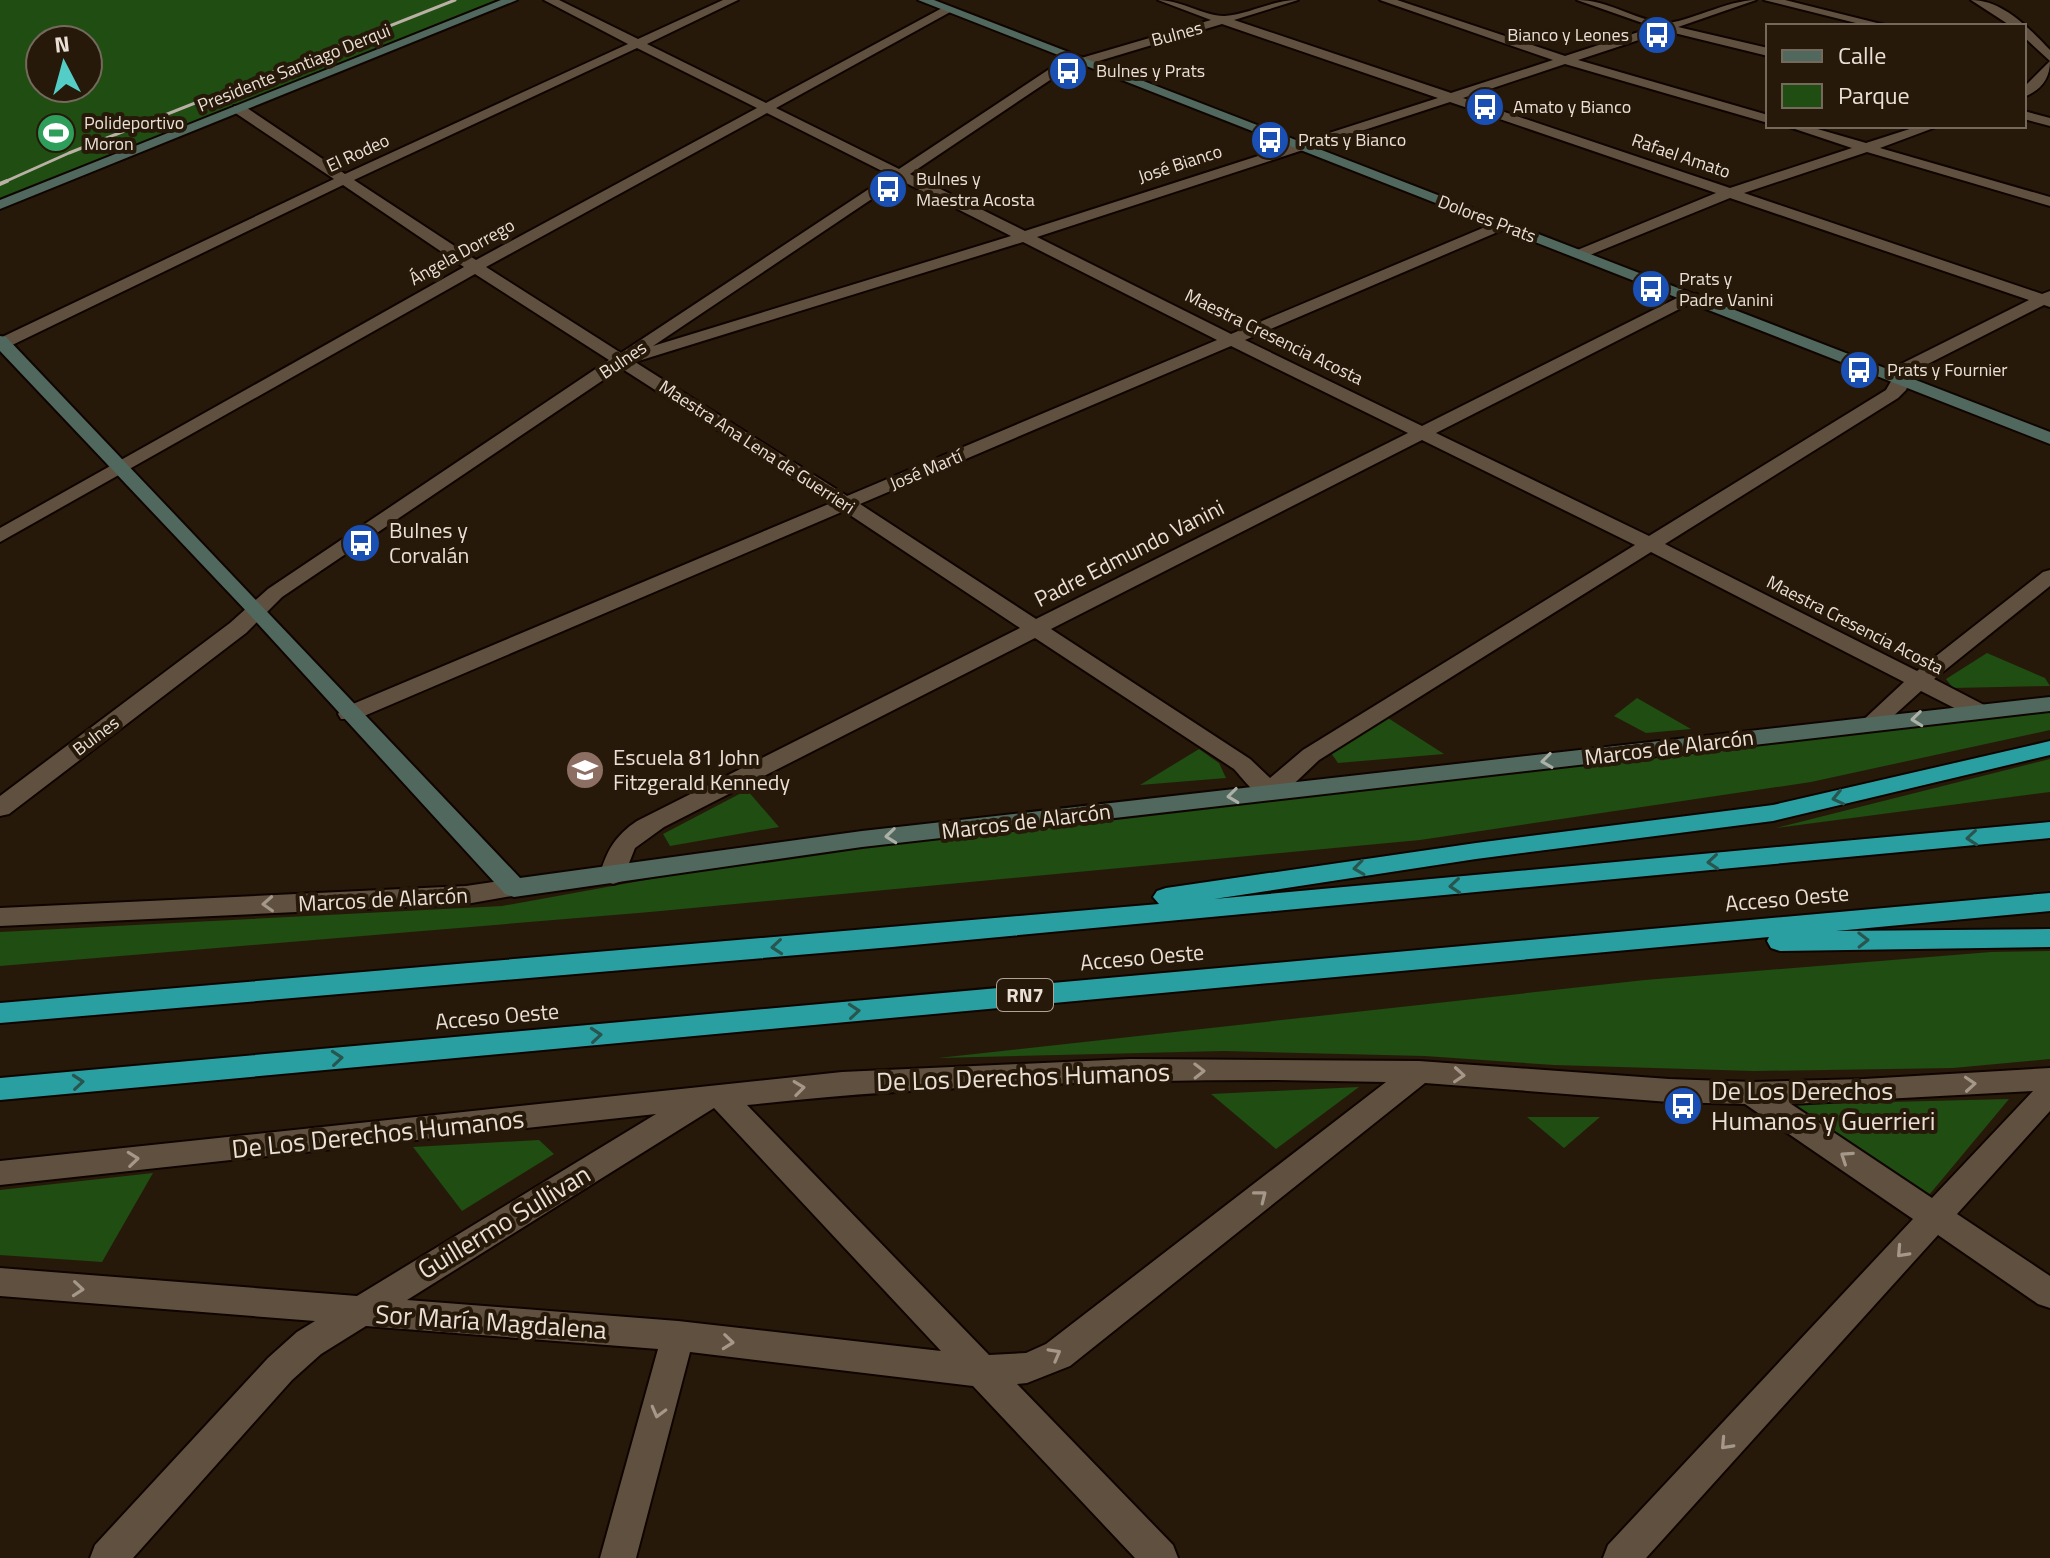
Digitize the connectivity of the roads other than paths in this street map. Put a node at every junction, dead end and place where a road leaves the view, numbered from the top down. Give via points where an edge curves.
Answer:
1 (511, 0) edge
2 (550, 0) edge
3 (732, 0) edge
4 (924, 0) edge
5 (1164, 0) edge
6 (1292, 0) edge
7 (1386, 0) edge
8 (1583, 0) edge
9 (1750, 0) edge
10 (1770, 0) edge
11 (1977, 0) edge
12 (948, 9) junction
13 (1226, 21) junction
14 (1874, 24) edge
15 (2016, 24) edge
16 (1667, 28) junction
17 (2026, 32) edge
18 (639, 43) junction
19 (1766, 52) edge
20 (2026, 53) edge
21 (2050, 56) edge
22 (1564, 60) junction
23 (1080, 61) junction
24 (2050, 65) edge
25 (2026, 92) edge
26 (1450, 98) junction
27 (765, 106) junction
28 (239, 109) junction
29 (2026, 116) edge
30 (1766, 118) edge
31 (2050, 122) edge
32 (1800, 128) edge
33 (1926, 128) edge
34 (1300, 145) junction
35 (1868, 147) junction
36 (901, 174) junction
37 (345, 179) junction
38 (1729, 193) junction
39 (2050, 202) edge
40 (0, 205) edge
41 (1502, 225) junction
42 (1026, 236) junction
43 (1580, 254) junction
44 (475, 267) junction
45 (1691, 297) junction
46 (2048, 299) edge
47 (1233, 341) junction
48 (0, 343) edge
49 (622, 361) junction
50 (1901, 380) junction
51 (1423, 431) junction
52 (2050, 438) edge
53 (121, 469) junction
54 (846, 504) junction
55 (0, 536) edge
56 (1650, 544) junction
57 (2050, 576) edge
58 (256, 610) junction
59 (1035, 628) junction
60 (1919, 680) junction
61 (2050, 704) edge
62 (1980, 712) junction
63 (349, 714) junction
64 (1872, 723) junction
65 (2050, 748) edge
66 (1270, 792) junction
67 (0, 808) edge
68 (2050, 830) edge
69 (613, 875) junction
70 (514, 888) junction
71 (2050, 902) edge
72 (0, 917) edge
73 (892, 938) junction
74 (2050, 938) edge
75 (1589, 944) junction
76 (0, 1013) edge
77 (1419, 1072) junction
78 (2050, 1079) edge
79 (0, 1089) edge
80 (2050, 1092) edge
81 (1751, 1093) junction
82 (713, 1099) junction
83 (0, 1173) edge
84 (1935, 1217) junction
85 (0, 1282) edge
86 (2050, 1294) edge
87 (357, 1312) junction
88 (678, 1336) junction
89 (980, 1371) junction
90 (108, 1558) edge
91 (618, 1558) edge
92 (1160, 1558) edge
93 (1621, 1558) edge

1 - 28 street, Presidente Santiago Derqui
2 - 18 street, Maestra Cresencia Acosta
3 - 18 street, El Rodeo
4 - 12 street, Dolores Prats
5 - 13 street, Rafael Amato
6 - 13 street, Bulnes
7 - 22 street
8 - 16 street
9 - 16 street, José Bianco
10 - 14 street
11 - 15 street
12 - 23 street, Dolores Prats
12 - 27 street, Ángela Dorrego
13 - 23 street, Bulnes
13 - 26 street, Rafael Amato
16 - 19 street
16 - 22 street, José Bianco
17 - 21 street
18 - 27 street, Maestra Cresencia Acosta
18 - 37 street, El Rodeo
20 - 21 street
22 - 26 street, José Bianco
22 - 30 street
23 - 34 street, Dolores Prats
23 - 36 street, Bulnes via 1058,69
24 - 25 street
26 - 34 street, José Bianco
26 - 38 street, Rafael Amato
27 - 36 street, Maestra Cresencia Acosta
27 - 44 street, Ángela Dorrego
28 - 37 street, Maestra Ana Lena de Guerrieri
28 - 40 street, Presidente Santiago Derqui
29 - 31 street
32 - 35 street
33 - 35 street
34 - 41 street, Dolores Prats
34 - 42 street, José Bianco
35 - 38 street
35 - 39 street
36 - 42 street, Maestra Cresencia Acosta
36 - 49 street, Bulnes
37 - 44 street, Maestra Ana Lena de Guerrieri
37 - 48 street, El Rodeo
38 - 43 street
38 - 46 street, Rafael Amato
41 - 43 street, Dolores Prats
41 - 47 street, José Martí
42 - 47 street, Maestra Cresencia Acosta
42 - 49 street, José Bianco
43 - 45 street, Dolores Prats
44 - 49 street, Maestra Ana Lena de Guerrieri
44 - 53 street, Ángela Dorrego
45 - 50 street, Dolores Prats
45 - 51 street, Padre Edmundo Vanini
46 - 50 street via 1907,368
47 - 51 street, Maestra Cresencia Acosta
47 - 54 street, José Martí
48 - 53 street
49 - 54 street, Maestra Ana Lena de Guerrieri
49 - 58 street, Bulnes via 351,540
50 - 52 street, Dolores Prats
50 - 56 street via 1892,394
51 - 56 street, Maestra Cresencia Acosta
51 - 59 street, Padre Edmundo Vanini
53 - 55 street, Ángela Dorrego
53 - 58 street
54 - 59 street, Maestra Ana Lena de Guerrieri
54 - 63 street, José Martí
56 - 60 street, Maestra Cresencia Acosta
56 - 66 street via 1311,755
57 - 60 street
58 - 63 street
58 - 67 street, Bulnes
59 - 66 street, Maestra Ana Lena de Guerrieri via 1242,764
59 - 69 street, Padre Edmundo Vanini via 631,835 619,850
60 - 62 street, Maestra Cresencia Acosta
60 - 64 street
61 - 62 street, Marcos de Alarcón
62 -> 64 street, Marcos de Alarcón
63 - 70 street
64 -> 66 street, Marcos de Alarcón
65 -> 73 highway via 1773,813 1460,853
66 -> 69 street, Marcos de Alarcón via 862,839
68 -> 73 highway, Acceso Oeste
69 - 70 street, Marcos de Alarcón
70 -> 72 street, Marcos de Alarcón via 466,895
71 - 75 highway, Acceso Oeste / RN7
73 -> 76 highway, Acceso Oeste
75 -> 74 highway
79 -> 75 highway, Acceso Oeste / RN7
77 -> 81 street, De Los Derechos Humanos
82 -> 77 street, De Los Derechos Humanos via 934,1077
89 -> 77 street, Sor María Magdalena via 1027,1368 1058,1355
81 -> 78 street, De Los Derechos Humanos
80 - 84 street
84 -> 81 street
83 -> 82 street, De Los Derechos Humanos
82 - 87 street, Guillermo Sullivan
82 - 89 street
84 - 86 street
84 -> 93 street
85 -> 87 street, Sor María Magdalena
87 - 88 street, Sor María Magdalena
87 - 90 street, Guillermo Sullivan via 280,1369
88 -> 89 street, Sor María Magdalena
88 -> 91 street
89 - 92 street

